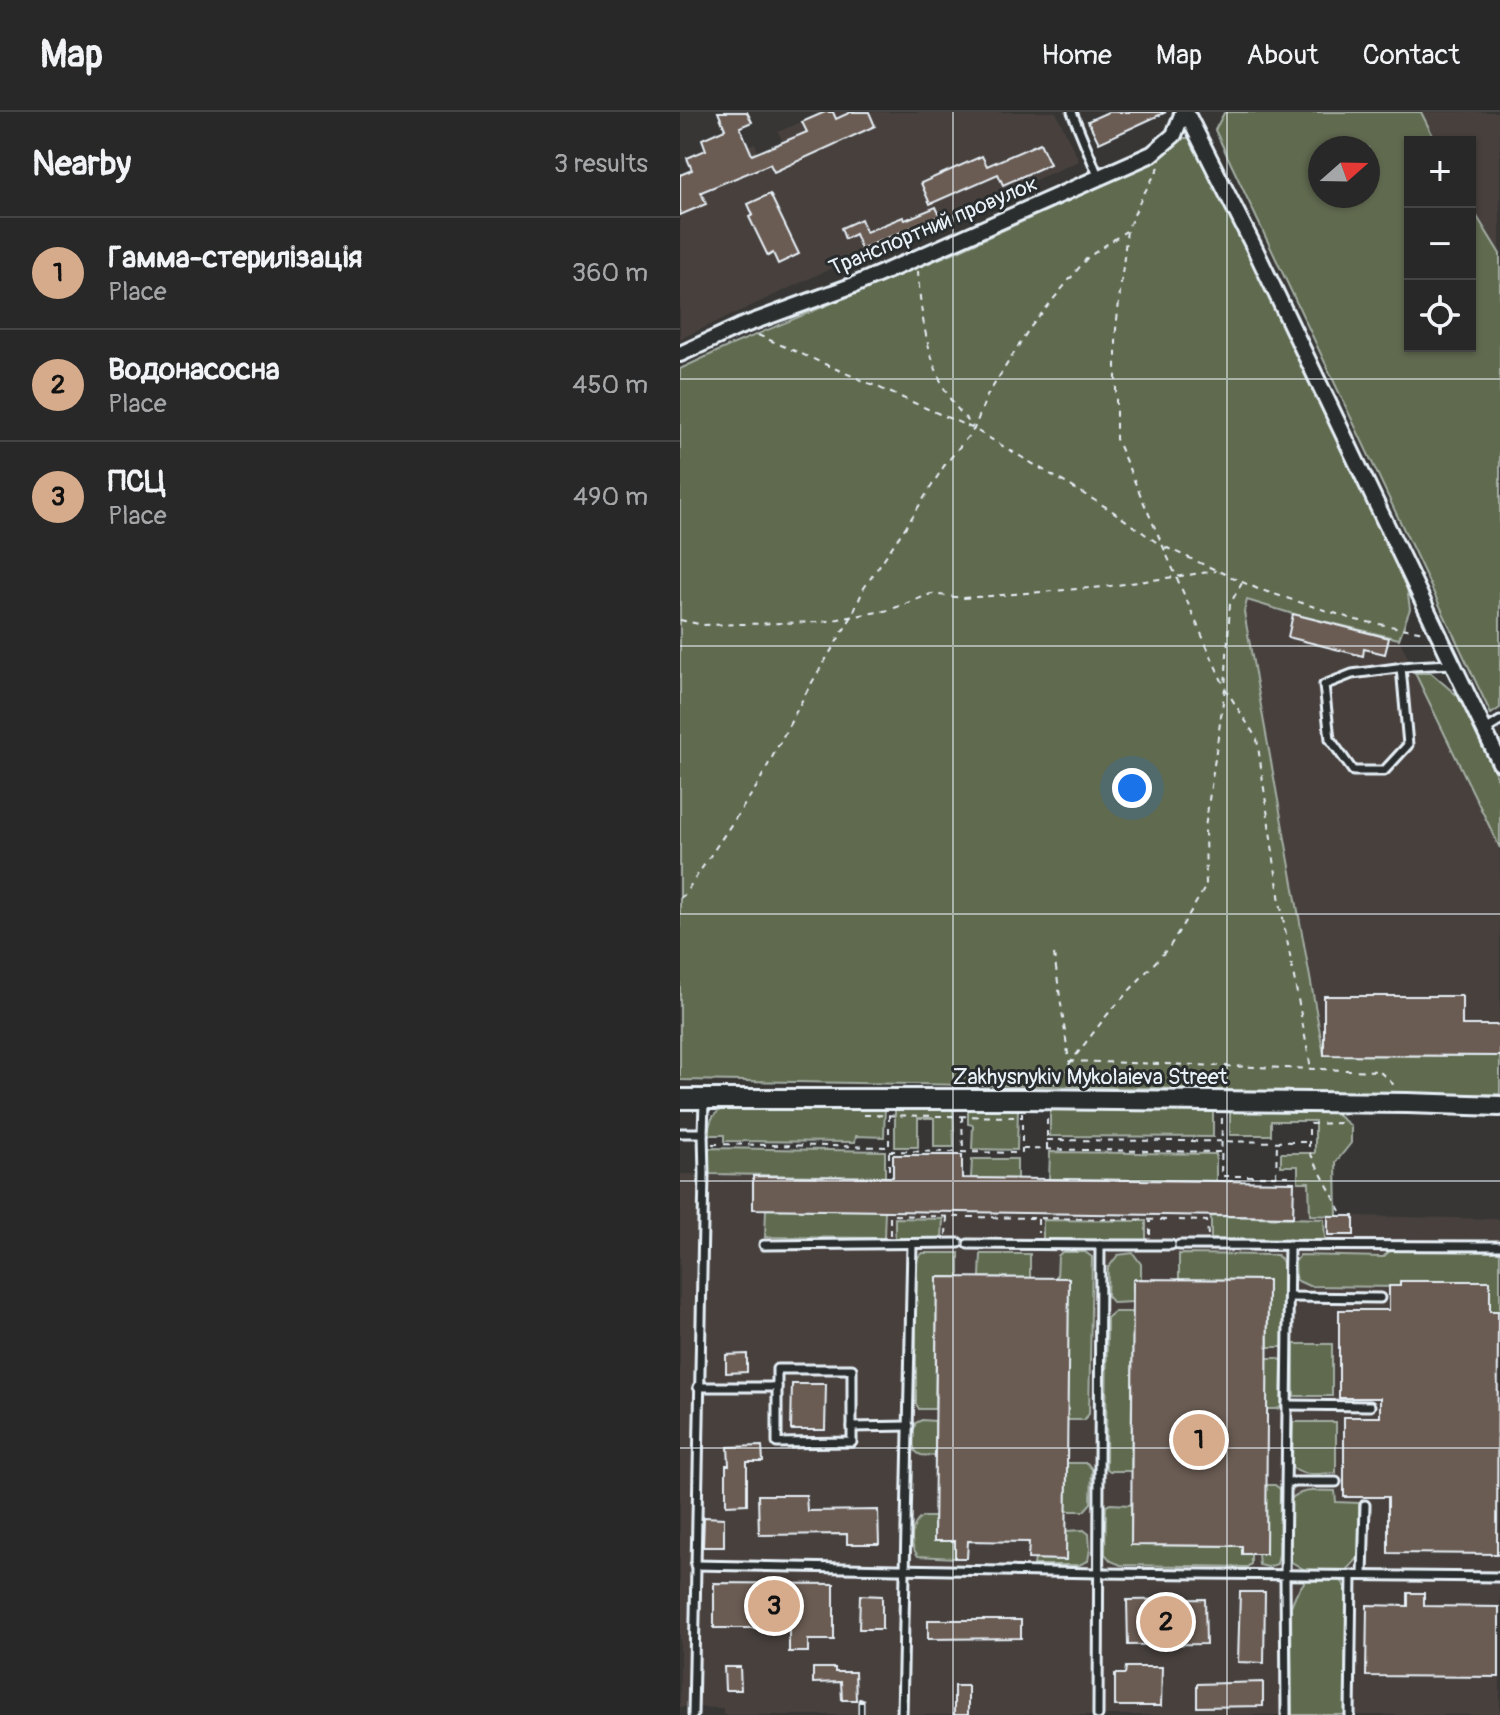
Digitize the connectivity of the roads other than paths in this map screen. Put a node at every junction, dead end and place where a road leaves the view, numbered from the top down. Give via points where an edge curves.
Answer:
1 (1072, 112) edge
2 (1184, 112) edge
3 (1099, 178) junction
4 (680, 354) edge
5 (1452, 664) junction
6 (1401, 667) junction
7 (1500, 721) edge
8 (1484, 731) junction
9 (1500, 763) edge
10 (680, 1099) edge
11 (704, 1099) junction
12 (1500, 1106) edge
13 (680, 1133) edge
14 (703, 1133) junction
15 (912, 1244) junction
16 (764, 1245) dead end
17 (1100, 1245) junction
18 (1289, 1245) junction
19 (1500, 1246) edge
20 (1289, 1297) junction
21 (1380, 1298) dead end
22 (698, 1387) junction
23 (777, 1387) junction
24 (1287, 1405) junction
25 (1370, 1406) dead end
26 (909, 1426) junction
27 (852, 1427) junction
28 (1287, 1482) junction
29 (1336, 1482) dead end
30 (1365, 1505) dead end
31 (695, 1565) junction
32 (906, 1568) junction
33 (1099, 1573) junction
34 (1285, 1574) junction
35 (1352, 1575) junction
36 (1363, 1575) junction
37 (1500, 1577) edge
38 (693, 1715) edge
39 (902, 1715) edge
40 (1098, 1715) edge
41 (1286, 1715) edge
42 (1350, 1715) edge

1 - 3 lane
2 - 3 street, Транспортний провулок via 1174,135 1152,154
2 - 5 street via 1254,247
3 - 4 street, Транспортний провулок
5 - 6 lane
5 - 8 street
6 - 6 lane via 1352,674 1324,685 1330,739 1353,771 1384,771 1408,745
7 - 8 lane
8 - 9 street
10 - 11 street, Zakhysnykiv Mykolaieva Street
11 - 12 street, Zakhysnykiv Mykolaieva Street
11 - 14 lane
13 - 14 lane
14 - 22 lane
15 - 16 lane
15 - 17 lane
15 - 26 lane
17 - 18 lane
17 - 33 lane
18 - 19 lane
18 - 20 lane
20 - 21 lane
20 - 24 lane
22 - 23 lane
22 - 31 lane
23 - 27 lane via 777,1443 852,1442
23 - 27 lane via 777,1369 852,1369
24 - 25 lane
24 - 28 lane
26 - 27 lane
26 - 32 lane
28 - 29 lane
28 - 34 lane
30 - 36 lane
31 - 32 lane
31 - 38 lane
32 - 33 lane
32 - 39 lane
33 - 34 lane
33 - 40 lane
34 - 35 lane
34 - 41 lane
35 - 36 lane
35 - 42 lane
36 - 37 lane

